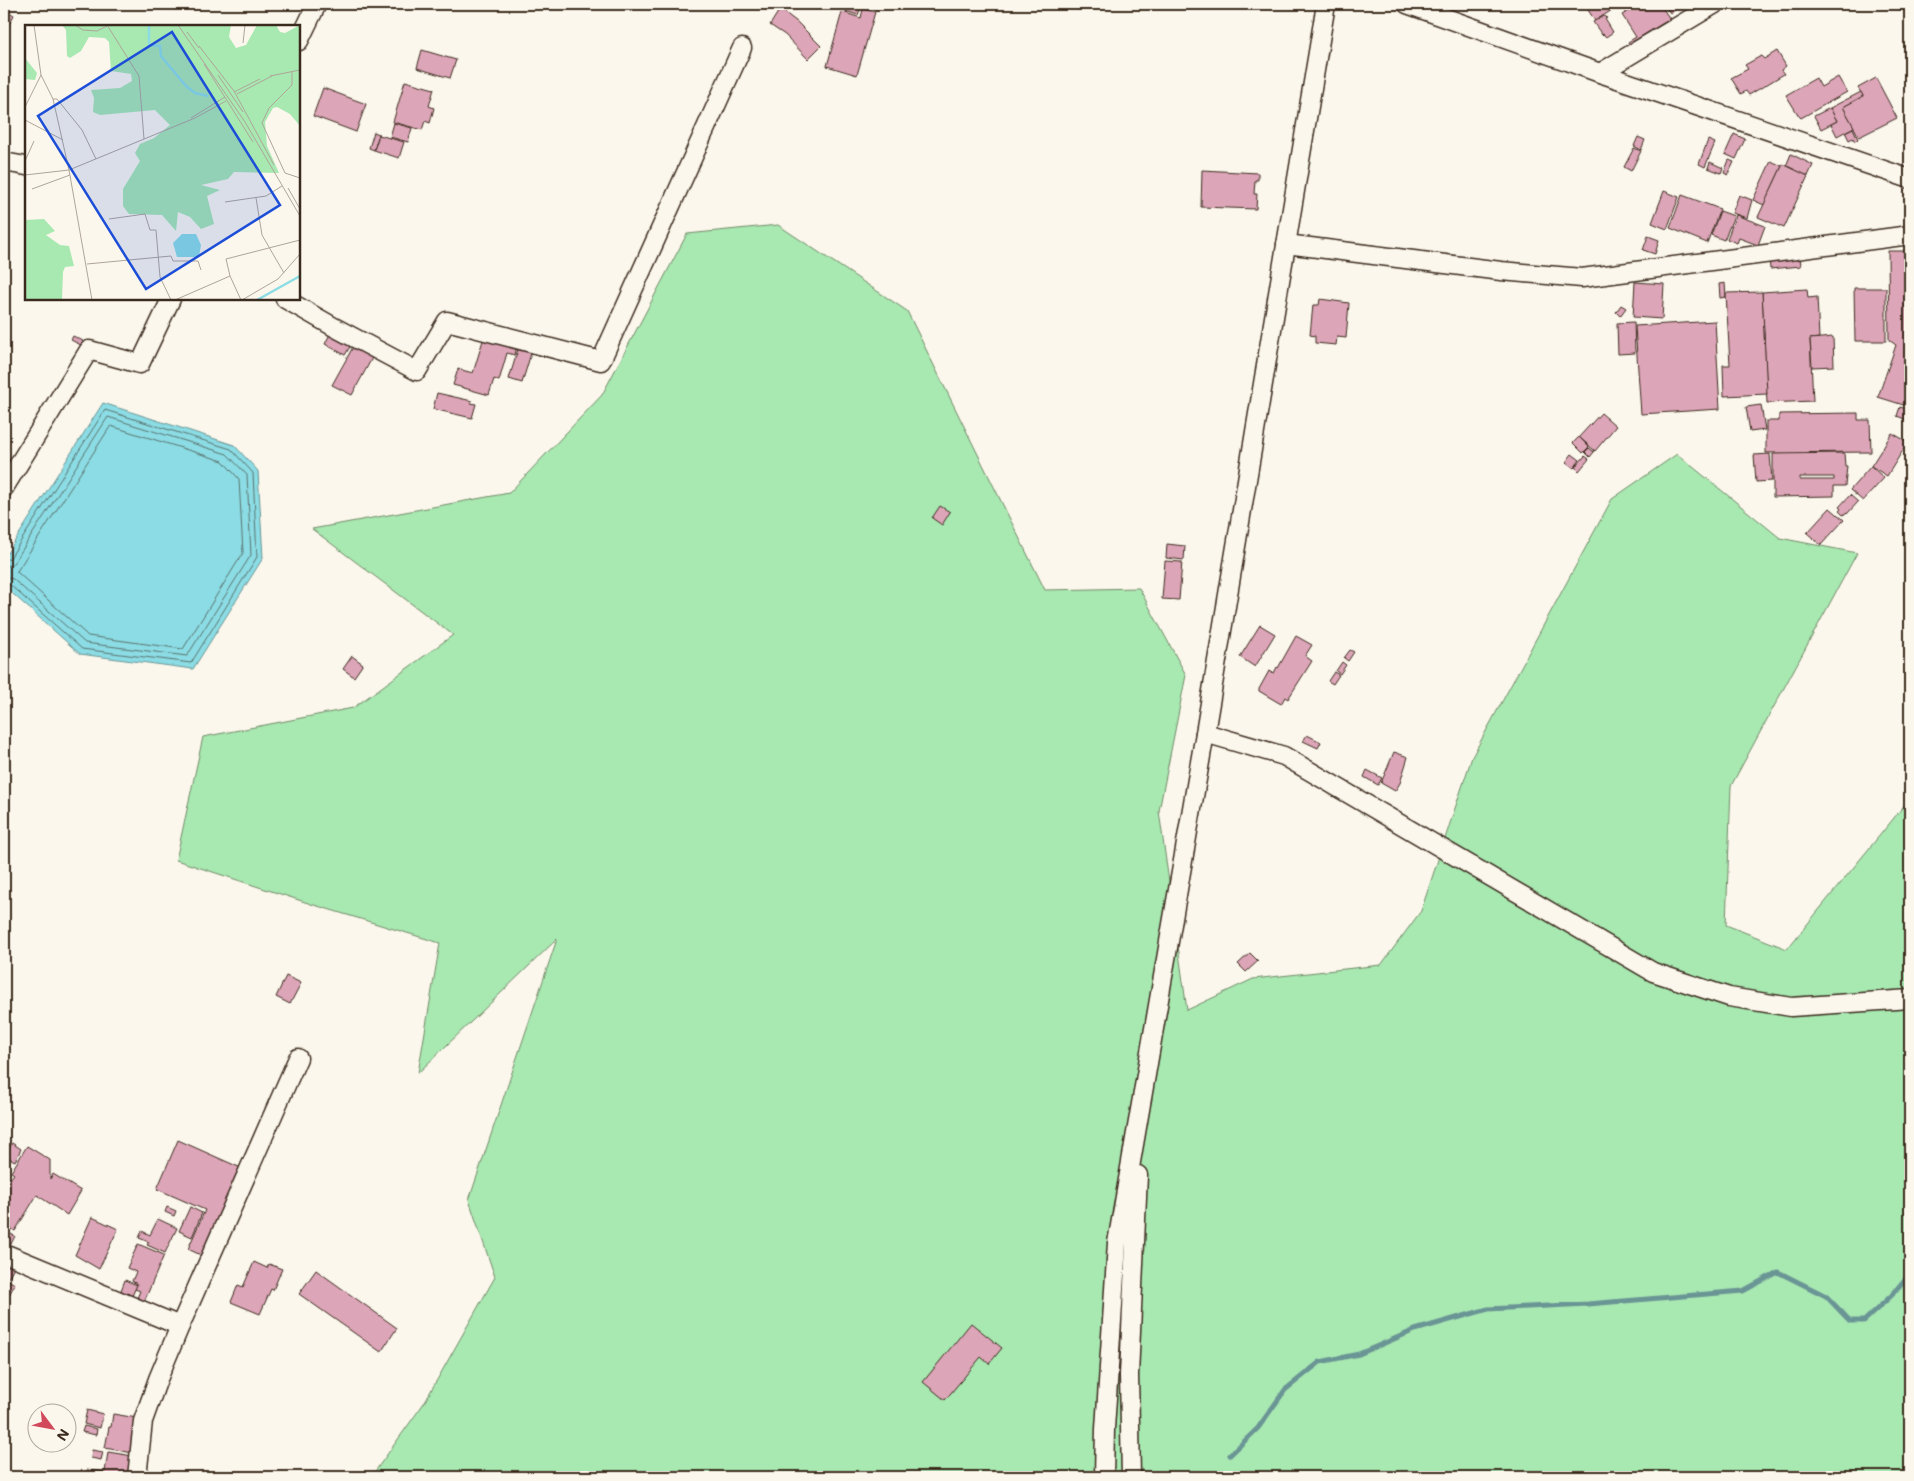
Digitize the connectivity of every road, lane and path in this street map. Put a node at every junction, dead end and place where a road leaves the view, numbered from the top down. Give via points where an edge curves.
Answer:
1 (317, 4) edge
2 (1326, 4) edge
3 (1406, 4) edge
4 (1715, 4) edge
5 (300, 39) edge
6 (742, 48) dead end
7 (1600, 73) junction
8 (4, 162) edge
9 (25, 166) edge
10 (1910, 179) edge
11 (1910, 235) edge
12 (1286, 244) junction
13 (171, 300) edge
14 (287, 300) edge
15 (4, 488) edge
16 (1206, 733) junction
17 (1910, 999) edge
18 (298, 1058) dead end
19 (1141, 1100) junction
20 (4, 1253) edge
21 (180, 1326) junction
22 (137, 1477) edge
23 (1104, 1477) edge
24 (1131, 1477) edge

1 - 5 street
2 - 12 street
3 - 7 street
4 - 7 street
6 - 14 street via 601,361 447,321 417,371
7 - 10 street
8 - 9 street
11 - 12 street via 1582,278
12 - 16 street
13 - 15 street via 140,364 90,350
16 - 17 street via 1284,756 1653,972 1728,997 1791,1007
16 - 19 street
18 - 21 street
19 - 23 street via 1117,1243
19 - 24 street via 1129,1375
20 - 21 street
21 - 22 street via 143,1421

